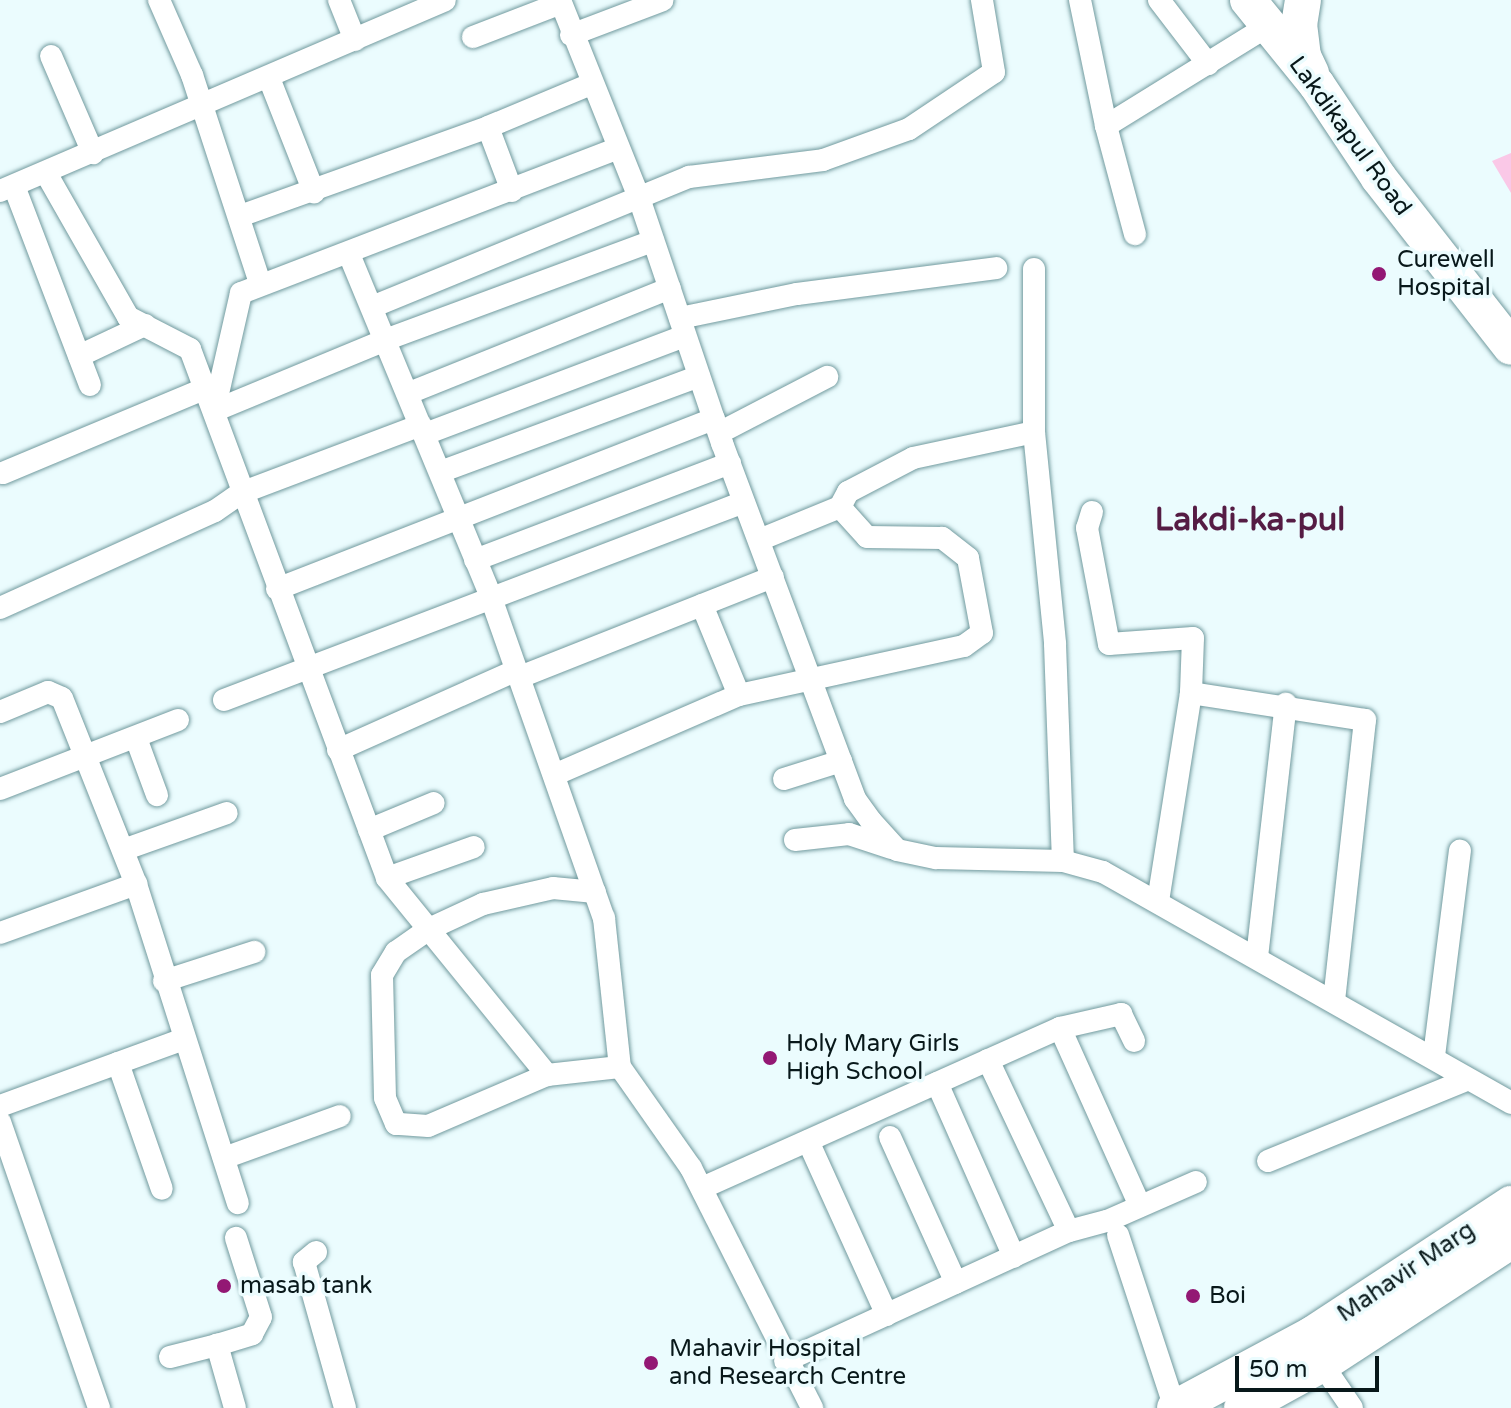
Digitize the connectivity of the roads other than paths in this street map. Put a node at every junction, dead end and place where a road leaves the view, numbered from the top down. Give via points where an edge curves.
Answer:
1 (159, 0) edge
2 (339, 0) edge
3 (445, 0) edge
4 (663, 0) edge
5 (982, 0) edge
6 (1080, 0) edge
7 (1159, 0) edge
8 (1303, 0) edge
9 (560, 2) edge
10 (401, 8) edge
11 (1257, 13) edge
12 (571, 35) junction
13 (473, 37) dead end
14 (355, 40) junction
15 (51, 56) dead end
16 (1208, 64) junction
17 (269, 78) junction
18 (591, 84) junction
19 (1317, 85) junction
20 (203, 107) junction
21 (1106, 126) junction
22 (488, 127) junction
23 (618, 148) junction
24 (93, 153) junction
25 (46, 173) junction
26 (7, 189) edge
27 (512, 191) junction
28 (314, 192) junction
29 (639, 198) junction
30 (240, 216) junction
31 (1135, 234) dead end
32 (653, 241) junction
33 (349, 254) junction
34 (996, 268) dead end
35 (1034, 269) dead end
36 (260, 283) junction
37 (670, 288) junction
38 (372, 307) junction
39 (145, 325) junction
40 (682, 327) junction
41 (385, 340) junction
42 (1511, 347) edge
43 (79, 356) junction
44 (699, 376) junction
45 (827, 377) dead end
46 (90, 385) dead end
47 (204, 389) junction
48 (409, 393) junction
49 (214, 411) junction
50 (717, 426) junction
51 (423, 429) junction
52 (1034, 432) junction
53 (730, 463) junction
54 (440, 472) junction
55 (3, 473) dead end
56 (241, 493) junction
57 (744, 502) junction
58 (840, 507) junction
59 (1092, 512) dead end
60 (457, 515) junction
61 (759, 540) junction
62 (475, 560) junction
63 (773, 577) junction
64 (277, 589) junction
65 (490, 595) junction
66 (702, 605) junction
67 (0, 608) edge
68 (306, 670) junction
69 (518, 673) junction
70 (812, 677) junction
71 (1191, 693) junction
72 (739, 695) junction
73 (224, 700) dead end
74 (1286, 704) junction
75 (0, 712) edge
76 (178, 720) dead end
77 (136, 738) junction
78 (338, 750) junction
79 (87, 757) junction
80 (841, 761) junction
81 (554, 775) junction
82 (784, 779) dead end
83 (0, 789) edge
84 (157, 795) dead end
85 (434, 803) dead end
86 (227, 813) dead end
87 (369, 830) junction
88 (795, 840) dead end
89 (474, 847) dead end
90 (123, 850) junction
91 (897, 850) junction
92 (1460, 851) dead end
93 (1063, 861) junction
94 (387, 878) junction
95 (136, 884) junction
96 (595, 892) junction
97 (1158, 901) junction
98 (429, 929) junction
99 (0, 933) edge
100 (254, 952) dead end
101 (1257, 957) junction
102 (164, 981) junction
103 (1334, 1001) junction
104 (1060, 1028) junction
105 (184, 1039) junction
106 (1134, 1041) dead end
107 (1434, 1056) junction
108 (988, 1060) junction
109 (118, 1063) junction
110 (620, 1067) junction
111 (547, 1075) junction
112 (1466, 1080) junction
113 (937, 1083) junction
114 (1511, 1103) edge
115 (0, 1106) edge
116 (340, 1116) dead end
117 (0, 1122) edge
118 (890, 1137) dead end
119 (808, 1141) junction
120 (224, 1158) junction
121 (1268, 1161) dead end
122 (1196, 1182) dead end
123 (702, 1188) junction
124 (162, 1189) dead end
125 (238, 1203) dead end
126 (1511, 1204) edge
127 (1140, 1206) junction
128 (1069, 1231) junction
129 (1118, 1235) dead end
130 (236, 1238) dead end
131 (1510, 1243) edge
132 (316, 1252) dead end
133 (1014, 1257) junction
134 (956, 1283) junction
135 (887, 1315) junction
136 (217, 1345) junction
137 (170, 1357) dead end
138 (785, 1361) junction
139 (1322, 1364) junction
140 (1257, 1388) edge
141 (805, 1403) edge
142 (99, 1408) edge
143 (235, 1408) edge
144 (345, 1408) edge
145 (1175, 1408) edge
146 (1352, 1408) edge

1 - 20 street
2 - 14 street
3 - 10 street
4 - 12 street
5 - 29 street via 994,72 909,129 823,160 718,171
6 - 21 street
7 - 16 street
8 - 19 highway via 1303,56
9 - 12 street
9 - 13 street
10 - 14 street
11 - 16 street
11 - 19 highway, Lakdikapul Road
12 - 18 street
14 - 17 street
15 - 24 street
16 - 21 street
17 - 20 street
17 - 28 street
18 - 22 street
18 - 23 street
19 - 42 highway, Lakdikapul Road via 1379,178
20 - 24 street
20 - 30 street
21 - 31 street
22 - 27 street
22 - 28 street
23 - 27 street
23 - 29 street
24 - 25 street
25 - 26 street
25 - 39 street via 112,296 128,317
26 - 43 street
27 - 33 street
28 - 30 street
29 - 32 street
29 - 38 street
30 - 36 street
32 - 37 street
32 - 41 street
33 - 36 street
33 - 38 street
34 - 40 street via 797,294
35 - 52 street
36 - 49 street via 241,293
37 - 40 street
37 - 48 street
38 - 41 street
39 - 43 street
39 - 47 street via 190,349
40 - 44 street
40 - 51 street
41 - 48 street
41 - 49 street
43 - 46 street
44 - 50 street
44 - 54 street
45 - 50 street
47 - 49 street
47 - 55 street
48 - 51 street
49 - 56 street
50 - 53 street
50 - 60 street
51 - 54 street
51 - 56 street
52 - 58 street via 913,458 848,492
52 - 93 street via 1055,644
53 - 57 street
53 - 62 street
54 - 60 street
56 - 64 street
56 - 67 street via 215,511
57 - 61 street
57 - 65 street
58 - 61 street
58 - 70 street via 867,537 942,538 968,558 983,625 975,641 964,646
59 - 71 street via 1087,528 1109,644 1193,638
60 - 62 street
60 - 64 street
61 - 63 street
62 - 65 street
63 - 66 street
63 - 70 street
64 - 68 street
65 - 68 street
65 - 69 street
66 - 69 street
66 - 72 street
68 - 73 street
68 - 78 street
69 - 78 street
69 - 81 street
70 - 72 street
70 - 80 street
71 - 74 street
71 - 97 street
72 - 81 street
74 - 101 street
74 - 103 street via 1365,720
75 - 79 street via 39,695 59,694
76 - 77 street
77 - 79 street
77 - 84 street
78 - 87 street
79 - 83 street
79 - 90 street
80 - 82 street
80 - 91 street via 855,799
81 - 96 street
85 - 87 street
86 - 90 street
87 - 94 street
88 - 91 street via 849,834
89 - 94 street
90 - 95 street
91 - 93 street via 936,858
92 - 107 street
93 - 97 street via 1103,872
94 - 98 street
95 - 99 street
95 - 102 street
96 - 98 street via 525,892
96 - 110 street via 604,918
97 - 101 street
98 - 111 street
98 - 111 street via 387,960 382,975 390,1118 401,1125 428,1126
100 - 102 street
101 - 103 street
102 - 105 street
103 - 107 street
104 - 106 street via 1121,1014
104 - 108 street
104 - 127 street
105 - 109 street
105 - 120 street
107 - 112 street
108 - 113 street
108 - 128 street
109 - 115 street
109 - 124 street
110 - 111 street
110 - 123 street
112 - 114 street
112 - 121 street
113 - 119 street
113 - 133 street
116 - 120 street
117 - 142 street
118 - 134 street
119 - 123 street
119 - 135 street
120 - 125 street
122 - 127 street
123 - 138 street
126 - 140 highway, Mahavir Marg
127 - 128 street
128 - 133 street
129 - 145 street
130 - 136 street via 260,1324 252,1334
131 - 139 highway, Mahavir Marg
132 - 144 street via 304,1262
133 - 134 street
134 - 135 street
135 - 138 street
136 - 137 street
136 - 143 street
138 - 141 street
139 - 140 highway, Mahavir Marg
139 - 146 street
140 - 145 highway, Mahavir Marg

